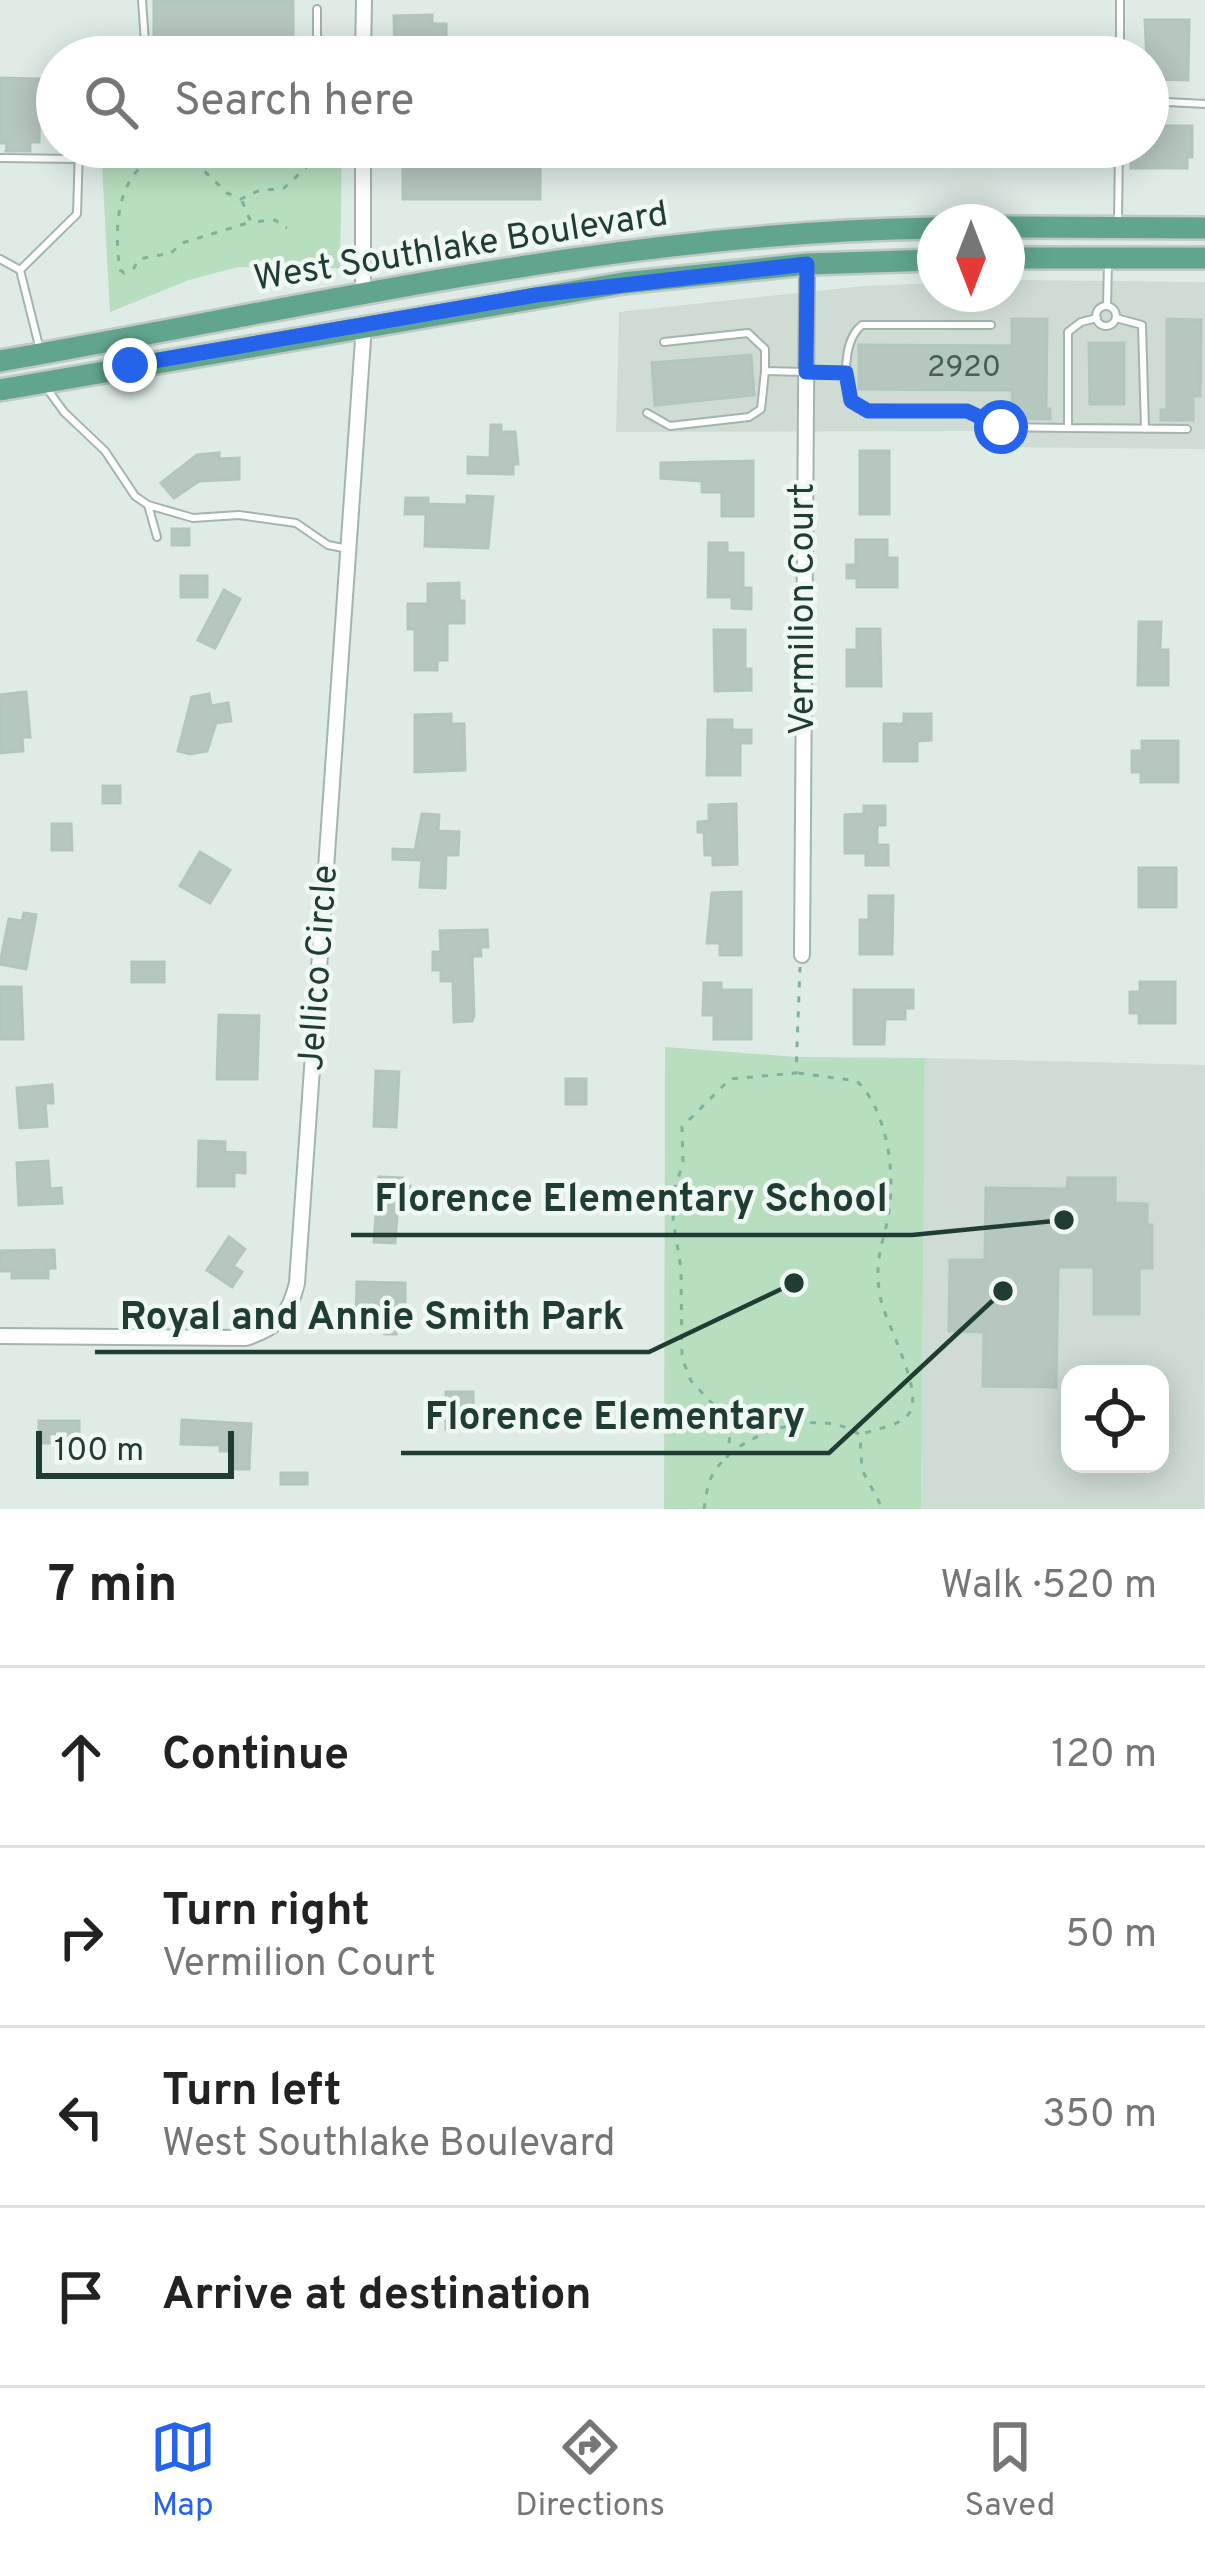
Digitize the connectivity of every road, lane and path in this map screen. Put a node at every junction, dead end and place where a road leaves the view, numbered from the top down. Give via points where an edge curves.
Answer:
1 (142, 0) edge
2 (364, 0) edge
3 (1120, 0) edge
4 (317, 9) dead end
5 (145, 36) edge
6 (316, 36) edge
7 (363, 36) edge
8 (1120, 36) edge
9 (1169, 102) edge
10 (1205, 104) edge
11 (0, 158) edge
12 (36, 158) edge
13 (78, 168) edge
14 (141, 168) edge
15 (201, 168) edge
16 (308, 168) edge
17 (363, 168) edge
18 (1119, 168) edge
19 (241, 199) junction
20 (251, 222) junction
21 (1025, 227) edge
22 (1118, 227) junction
23 (287, 228) dead end
24 (1205, 228) edge
25 (917, 229) edge
26 (1108, 257) junction
27 (1025, 258) edge
28 (1205, 258) edge
29 (0, 260) edge
30 (917, 261) edge
31 (807, 264) junction
32 (20, 270) junction
33 (363, 295) junction
34 (1106, 306) junction
35 (1097, 318) junction
36 (1116, 318) junction
37 (991, 325) dead end
38 (364, 326) junction
39 (664, 342) dead end
40 (41, 354) junction
41 (0, 361) edge
42 (764, 371) junction
43 (806, 372) junction
44 (846, 373) junction
45 (43, 382) junction
46 (0, 390) edge
47 (647, 413) dead end
48 (1068, 428) junction
49 (1145, 429) junction
50 (1187, 429) dead end
51 (148, 505) junction
52 (158, 537) dead end
53 (351, 550) junction
54 (802, 955) joint
55 (796, 1073) junction
56 (0, 1336) edge
57 (860, 1435) junction
58 (727, 1458) junction
59 (704, 1509) edge
60 (883, 1509) edge

1 - 5 lane
2 - 7 street
3 - 8 lane
4 - 6 lane
9 - 10 lane
11 - 12 lane
13 - 32 lane via 77,214
14 - 20 path via 119,214 124,273 139,259
15 - 19 path
16 - 19 path via 284,188
17 - 33 street
18 - 22 lane
19 - 20 path
20 - 23 path
21 - 22 main road
22 - 24 main road
22 - 26 main road
25 - 33 main road, West Southlake Boulevard via 707,242
26 - 27 main road
26 - 28 main road
26 - 34 lane
29 - 32 lane
30 - 31 main road, West Southlake Boulevard
31 - 38 main road, West Southlake Boulevard via 602,286
31 - 43 street, Vermilion Court
32 - 40 lane
33 - 38 main road
33 - 40 main road, West Southlake Boulevard
34 - 35 lane
34 - 36 lane
35 - 36 lane via 1104,325
35 - 48 lane via 1068,332
36 - 49 lane via 1142,326
37 - 44 lane via 862,326
38 - 45 main road, West Southlake Boulevard
38 - 53 street, Jellico Circle
39 - 42 lane via 748,333 764,349
40 - 41 main road, West Southlake Boulevard
42 - 43 lane
42 - 47 lane via 761,409 749,417 670,426
43 - 44 lane
43 - 54 street, Vermilion Court
44 - 48 lane via 851,401 868,411 967,411 1001,427
45 - 46 main road, West Southlake Boulevard
45 - 51 lane
48 - 49 lane
49 - 50 lane
51 - 52 lane
51 - 53 lane via 193,518 296,523
53 - 56 street, Jellico Circle via 290,1311 272,1329 246,1337
54 - 55 path
55 - 57 path via 857,1081 886,1140 890,1206 877,1260 880,1301 912,1403 896,1424
55 - 58 path via 730,1079 682,1127 673,1220 682,1358 691,1381 726,1418
57 - 58 path via 803,1422
57 - 60 path via 862,1470
58 - 59 path

